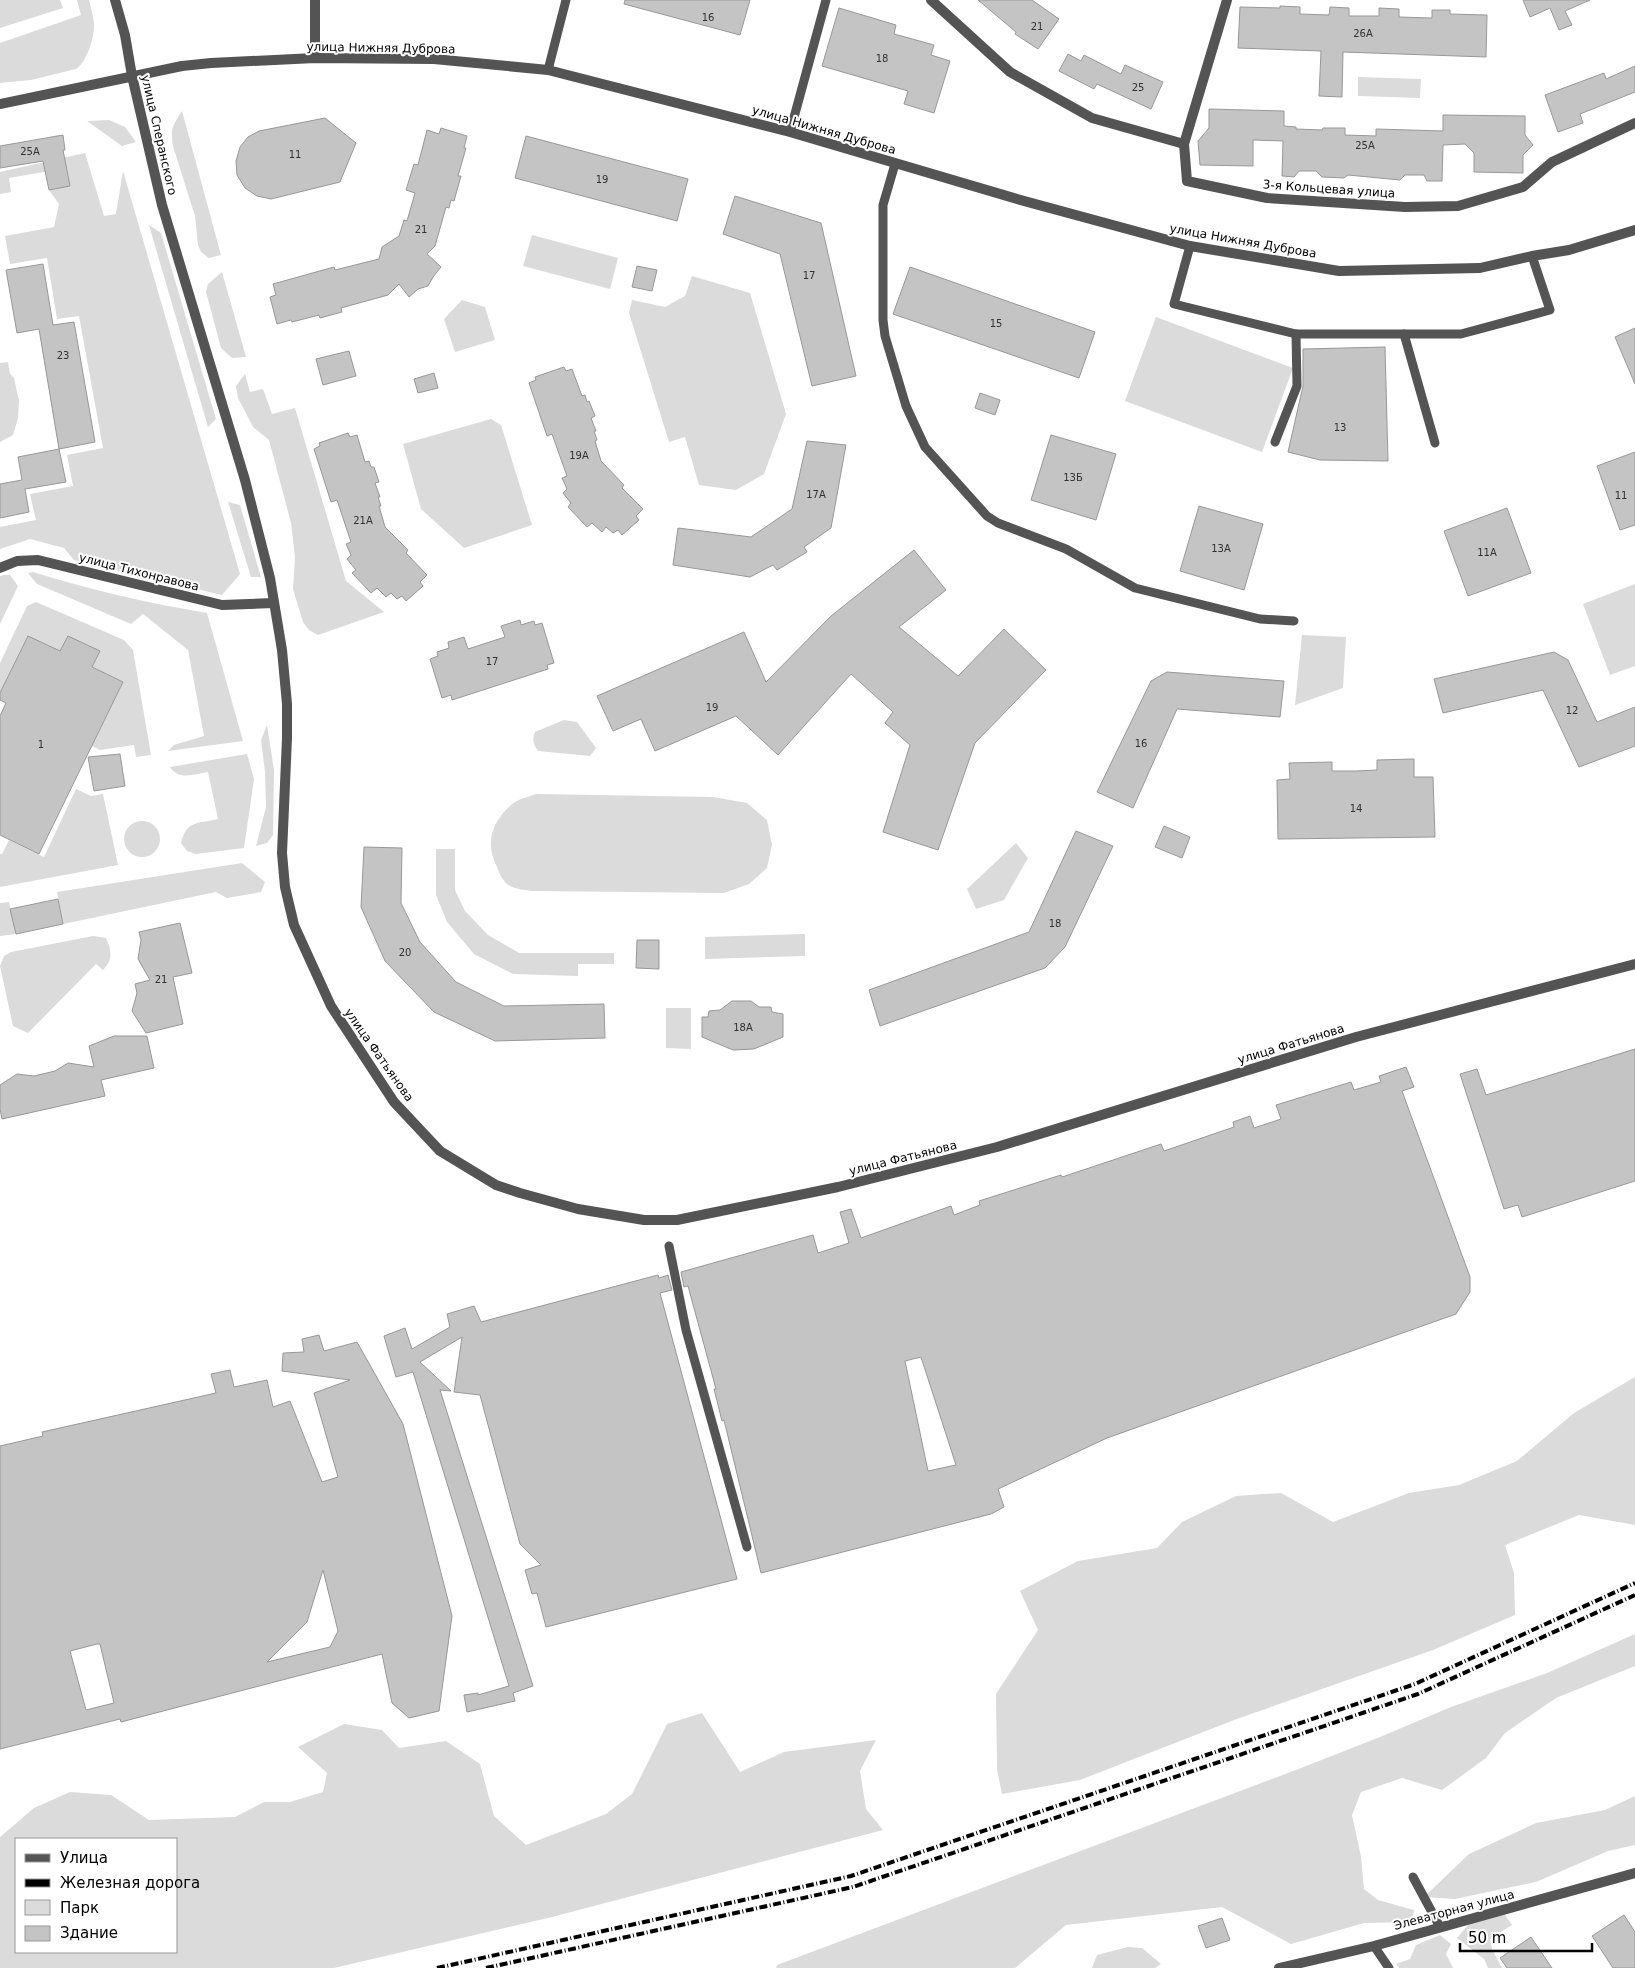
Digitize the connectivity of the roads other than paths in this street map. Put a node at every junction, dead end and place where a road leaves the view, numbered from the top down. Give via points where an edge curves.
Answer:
1 (115, 0) edge
2 (315, 0) edge
3 (566, 0) edge
4 (826, 0) edge
5 (931, 0) edge
6 (1227, 0) edge
7 (315, 58) junction
8 (548, 70) junction
9 (132, 76) junction
10 (0, 104) edge
11 (1635, 123) edge
12 (790, 132) junction
13 (1184, 144) junction
14 (895, 164) junction
15 (1635, 230) edge
16 (1190, 246) junction
17 (1532, 256) junction
18 (1296, 334) junction
19 (1404, 334) junction
20 (1275, 442) dead end
21 (1435, 443) dead end
22 (0, 568) edge
23 (274, 603) junction
24 (1294, 621) dead end
25 (1635, 964) edge
26 (669, 1246) dead end
27 (747, 1547) dead end
28 (1635, 1873) edge
29 (1413, 1877) dead end
30 (1440, 1927) junction
31 (1374, 1946) junction
32 (1279, 1968) edge
33 (1389, 1968) edge

1 - 9 street, улица Сперанского
2 - 7 street
3 - 8 lane
4 - 12 lane
5 - 13 street via 1010,72 1092,118
6 - 13 street
7 - 8 street, улица Нижняя Дуброва via 434,59
7 - 9 street, улица Нижняя Дуброва via 212,63
8 - 12 street, улица Нижняя Дуброва
9 - 10 street, улица Нижняя Дуброва
9 - 23 street, улица Сперанского via 162,205 245,480
11 - 13 street, 3-я Кольцевая улица via 1552,162 1523,187 1458,206 1405,207 1267,198 1187,181
12 - 14 street, улица Нижняя Дуброва
14 - 16 street, улица Нижняя Дуброва
14 - 24 lane via 883,205 883,320 906,406 924,447 987,516 1066,550 1135,588 1260,619
15 - 17 street, улица Нижняя Дуброва via 1570,250
16 - 17 street, улица Нижняя Дуброва via 1339,271 1480,268
16 - 18 lane via 1174,304
17 - 19 lane via 1550,310 1461,334
18 - 19 lane
18 - 20 lane via 1297,386
19 - 21 lane
22 - 23 street, улица Тихонравова via 17,561 38,560 222,605
23 - 25 street, улица Фатьянова via 287,704 282,852 285,887 294,925 331,1006 394,1102 440,1151 496,1185 578,1209 644,1220 677,1220 838,1187 997,1147 1356,1037
26 - 27 lane via 686,1330
28 - 30 street, Элеваторная улица
29 - 30 lane
30 - 31 street, Элеваторная улица
31 - 32 street, Элеваторная улица
31 - 33 lane

